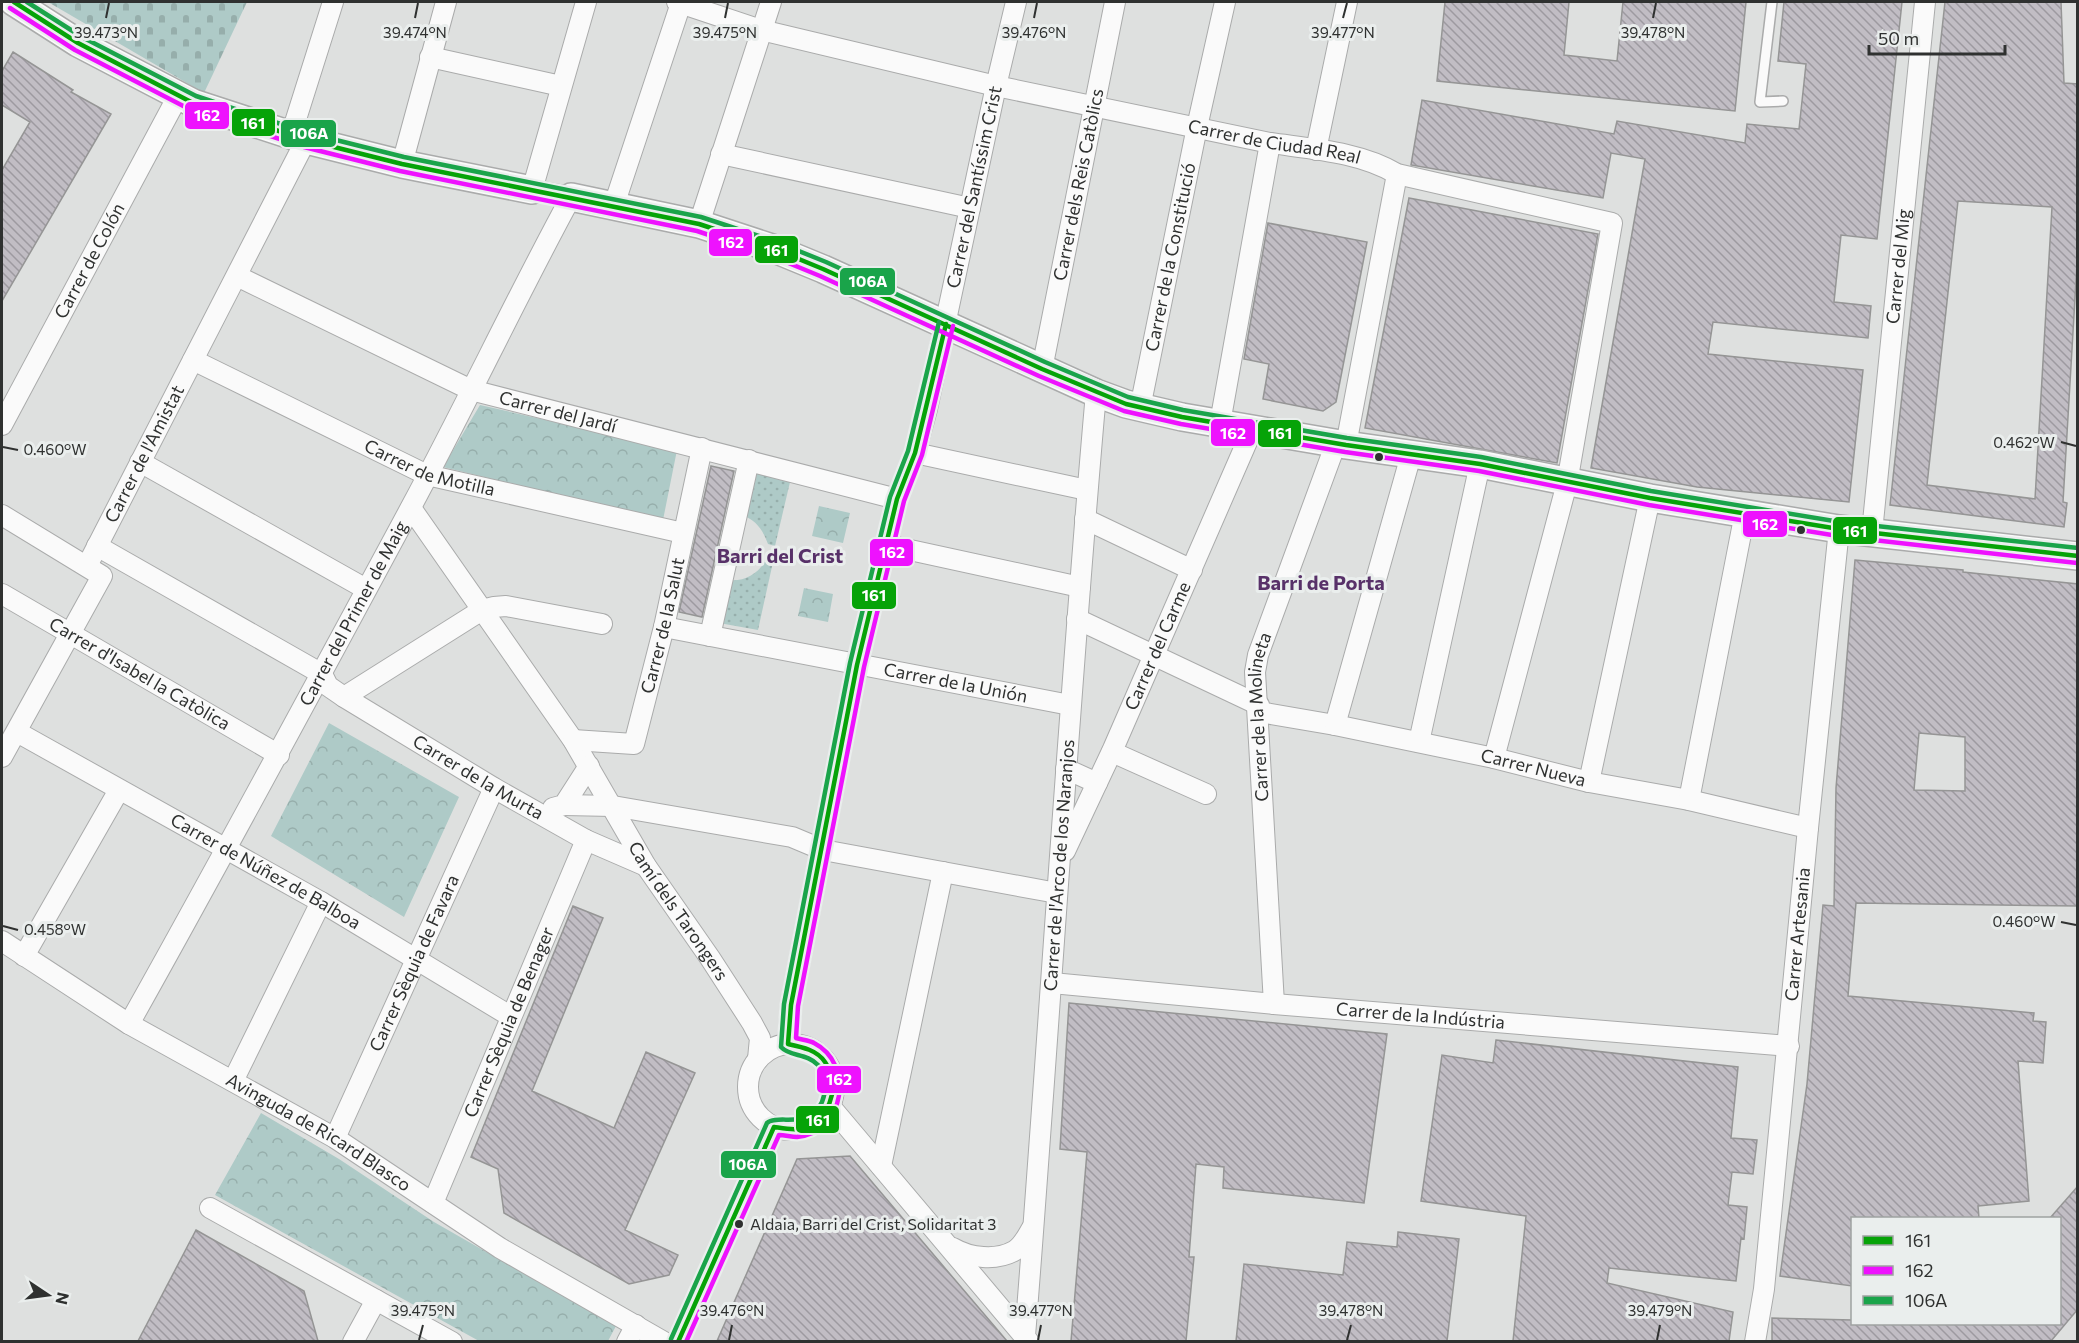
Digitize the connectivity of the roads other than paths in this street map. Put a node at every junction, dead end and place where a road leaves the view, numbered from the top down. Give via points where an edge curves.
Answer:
1 (14, 2) edge
2 (333, 2) edge
3 (446, 2) edge
4 (585, 2) edge
5 (679, 2) edge
6 (771, 2) edge
7 (1016, 2) edge
8 (1115, 2) edge
9 (1225, 2) edge
10 (1347, 2) edge
11 (1772, 2) edge
12 (1924, 2) edge
13 (761, 30) junction
14 (429, 57) junction
15 (561, 86) junction
16 (996, 86) junction
17 (178, 96) junction
18 (1783, 101) dead end
19 (1094, 107) junction
20 (1197, 127) junction
21 (299, 138) junction
22 (1270, 143) junction
23 (1316, 150) junction
24 (722, 154) junction
25 (402, 164) junction
26 (1397, 174) junction
27 (532, 190) junction
28 (571, 197) junction
29 (614, 205) junction
30 (970, 208) junction
31 (699, 224) junction
32 (237, 276) junction
33 (946, 324) junction
34 (193, 360) junction
35 (1042, 369) junction
36 (471, 390) junction
37 (1096, 393) junction
38 (1140, 408) junction
39 (1220, 423) junction
40 (2, 425) edge
41 (1253, 428) junction
42 (1341, 444) junction
43 (702, 448) junction
44 (915, 453) junction
45 (1411, 455) junction
46 (749, 460) junction
47 (140, 462) junction
48 (1480, 464) junction
49 (427, 476) junction
50 (1567, 483) junction
51 (1087, 490) junction
52 (1650, 498) junction
53 (897, 499) junction
54 (411, 508) junction
55 (1745, 513) junction
56 (2, 515) edge
57 (1085, 519) junction
58 (1839, 529) junction
59 (1872, 532) junction
60 (683, 533) junction
61 (887, 545) junction
62 (97, 546) junction
63 (2078, 556) edge
64 (87, 566) junction
65 (1192, 570) junction
66 (1080, 587) junction
67 (366, 589) junction
68 (2, 594) edge
69 (482, 610) junction
70 (1077, 619) junction
71 (602, 624) dead end
72 (664, 627) junction
73 (71, 634) junction
74 (710, 636) junction
75 (1155, 656) junction
76 (858, 665) junction
77 (322, 674) junction
78 (344, 697) junction
79 (1070, 705) junction
80 (1259, 709) junction
81 (1335, 725) junction
82 (17, 732) junction
83 (573, 740) junction
84 (1419, 742) junction
85 (1112, 752) junction
86 (279, 755) junction
87 (2, 757) edge
88 (1494, 758) junction
89 (589, 766) junction
90 (1065, 769) junction
91 (1589, 782) junction
92 (1097, 783) junction
93 (494, 788) junction
94 (119, 790) junction
95 (1206, 794) dead end
96 (1689, 800) junction
97 (564, 805) junction
98 (613, 806) junction
99 (538, 812) junction
100 (1808, 828) junction
101 (586, 840) junction
102 (227, 849) junction
103 (823, 850) junction
104 (1059, 861) junction
105 (646, 866) junction
106 (942, 872) junction
107 (1056, 893) junction
108 (321, 902) junction
109 (2, 941) edge
110 (24, 956) junction
111 (417, 959) junction
112 (1052, 983) junction
113 (1274, 1004) junction
114 (510, 1016) junction
115 (129, 1024) junction
116 (1789, 1046) junction
117 (773, 1050) junction
118 (233, 1081) junction
119 (830, 1106) junction
120 (774, 1127) junction
121 (334, 1138) junction
122 (881, 1166) junction
123 (433, 1203) junction
124 (210, 1208) dead end
125 (1034, 1226) junction
126 (948, 1245) junction
127 (376, 1300) junction
128 (631, 1333) edge
129 (1027, 1339) edge
130 (353, 1341) edge
131 (452, 1341) edge
132 (664, 1341) edge
133 (678, 1341) edge
134 (1755, 1341) edge

1 - 17 street via 78,43
2 - 21 street, Carrer de l'Amistat
3 - 14 street
4 - 15 street
5 - 13 street, Carrer de Ciudad Real
5 - 29 street
6 - 13 street
7 - 16 street, Carrer del Santíssim Crist
8 - 19 street, Carrer dels Reis Catòlics
9 - 20 street, Carrer de la Constitució
10 - 23 street
11 - 18 lane via 1760,102
12 - 59 street, Carrer del Mig
13 - 16 street, Carrer de Ciudad Real
13 - 24 street
14 - 15 street
14 - 25 street
15 - 27 street
16 - 19 street, Carrer de Ciudad Real
16 - 30 street, Carrer del Santíssim Crist
17 - 21 street
17 - 40 street, Carrer de Colón
19 - 20 street, Carrer de Ciudad Real
19 - 35 street, Carrer dels Reis Catòlics
20 - 22 street, Carrer de Ciudad Real
20 - 38 street, Carrer de la Constitució
21 - 25 street
21 - 32 street, Carrer de l'Amistat
22 - 23 street, Carrer de Ciudad Real
22 - 39 street
23 - 26 street, Carrer de Ciudad Real via 1380,163
24 - 30 street
24 - 31 street
25 - 27 street
26 - 42 street, Carrer de la Molineta
26 - 50 street, Carrer de Ciudad Real via 1612,223
27 - 28 street
28 - 29 street
28 - 36 street, Carrer del Primer de Maig
29 - 31 street
30 - 33 street, Carrer del Santíssim Crist
31 - 33 street via 792,256
32 - 34 street, Carrer de l'Amistat
32 - 36 street, Carrer del Jardí
33 - 35 street
33 - 44 street, Carrer del Santíssim Crist
34 - 47 street, Carrer de l'Amistat
34 - 49 street, Carrer de Motilla
35 - 37 street
36 - 43 street, Carrer del Jardí
36 - 49 street, Carrer del Primer de Maig
37 - 38 street
37 - 51 street, Carrer de l'Arco de los Naranjos
38 - 39 street
39 - 41 street
41 - 42 street
41 - 65 street, Carrer del Carme
42 - 45 street
42 - 80 street, Carrer de la Molineta via 1258,655 1255,672
43 - 46 street, Carrer del Jardí
43 - 60 street, Carrer de la Salut
44 - 51 street
44 - 53 street, Carrer del Santíssim Crist
45 - 48 street
45 - 81 street
46 - 53 street, Carrer del Jardí
46 - 74 street
47 - 62 street, Carrer de l'Amistat
47 - 67 street
48 - 50 street
48 - 84 street
49 - 54 street, Carrer del Primer de Maig
49 - 60 street, Carrer de Motilla
50 - 52 street
50 - 88 street
51 - 57 street, Carrer de l'Arco de los Naranjos
52 - 55 street
52 - 91 street
53 - 61 street, Carrer del Santíssim Crist
54 - 67 street, Carrer del Primer de Maig
54 - 69 street, Camí dels Tarongers
55 - 58 street
55 - 96 street
56 - 64 street
57 - 65 street
57 - 66 street, Carrer de l'Arco de los Naranjos
58 - 59 street
58 - 100 street, Carrer Artesania
59 - 63 street
60 - 72 street, Carrer de la Salut
61 - 66 street
61 - 76 street, Carrer del Santíssim Crist
62 - 64 street, Carrer de l'Amistat
62 - 77 street, Carrer de la Murta
64 - 73 street via 102,576
65 - 75 street, Carrer del Carme
66 - 70 street, Carrer de l'Arco de los Naranjos
67 - 77 street, Carrer del Primer de Maig
68 - 73 street, Carrer d'Isabel la Catòlica
69 - 71 street via 506,606
69 - 78 street
69 - 83 street, Camí dels Tarongers
70 - 75 street, Carrer Nueva
70 - 79 street, Carrer de l'Arco de los Naranjos
72 - 74 street, Carrer de la Unión
72 - 83 street, Carrer de la Salut via 634,744
73 - 82 street
73 - 86 street, Carrer d'Isabel la Catòlica
74 - 76 street, Carrer de la Unión
75 - 80 street, Carrer Nueva
75 - 85 street, Carrer del Carme
76 - 79 street, Carrer de la Unión
76 - 103 street, Carrer del Santíssim Crist
77 - 78 street, Carrer de la Murta via 328,686
77 - 86 street, Carrer del Primer de Maig
78 - 93 street, Carrer de la Murta
79 - 90 street, Carrer de l'Arco de los Naranjos
80 - 81 street, Carrer Nueva
80 - 113 street, Carrer de la Molineta
81 - 84 street, Carrer Nueva
82 - 87 street
82 - 94 street, Carrer de Núñez de Balboa
83 - 89 street, Camí dels Tarongers
84 - 88 street, Carrer Nueva
85 - 92 street, Carrer del Carme
85 - 95 street
86 - 102 street, Carrer del Primer de Maig
88 - 91 street, Carrer Nueva
89 - 97 street
89 - 98 street, Camí dels Tarongers
90 - 92 street
90 - 104 street, Carrer de l'Arco de los Naranjos
91 - 96 street, Carrer Nueva
92 - 104 street, Carrer del Carme
93 - 99 street, Carrer de la Murta
93 - 111 street, Carrer Sèquia de Favara
94 - 102 street, Carrer de Núñez de Balboa
94 - 110 street
96 - 100 street, Carrer Nueva
97 - 98 street
97 - 99 street
98 - 103 street via 792,837
98 - 105 street, Camí dels Tarongers
99 - 101 street, Carrer de la Murta
100 - 116 street, Carrer Artesania
101 - 105 street, Carrer de la Murta
101 - 114 street, Carrer Sèquia de Benager
102 - 108 street, Carrer de Núñez de Balboa
102 - 115 street, Carrer del Primer de Maig
103 - 106 street
103 - 117 street, Carrer del Santíssim Crist via 791,1005
104 - 107 street, Carrer de l'Arco de los Naranjos
105 - 117 street, Camí dels Tarongers via 760,1038
106 - 107 street
106 - 122 street
107 - 112 street, Carrer de l'Arco de los Naranjos
108 - 111 street, Carrer de Núñez de Balboa
108 - 118 street
109 - 110 street, Avinguda de Ricard Blasco
110 - 115 street, Avinguda de Ricard Blasco
111 - 114 street, Carrer de Núñez de Balboa
111 - 121 street, Carrer Sèquia de Favara
112 - 113 street, Carrer de la Indústria
112 - 125 street, Carrer de l'Arco de los Naranjos
113 - 116 street, Carrer de la Indústria
114 - 123 street, Carrer Sèquia de Benager
115 - 118 street, Avinguda de Ricard Blasco
116 - 134 street, Carrer Artesania
117 - 119 street via 810,1048 826,1063 834,1084
117 - 120 street via 749,1077 749,1097 758,1114
118 - 121 street, Avinguda de Ricard Blasco
119 - 120 street via 806,1127
119 - 122 street
120 - 133 street
121 - 123 street, Avinguda de Ricard Blasco
122 - 126 street
123 - 128 street, Avinguda de Ricard Blasco
124 - 127 street
125 - 126 street via 1024,1243 994,1256 975,1257
125 - 129 street, Carrer de l'Arco de los Naranjos
126 - 129 street
127 - 130 street
127 - 131 street
128 - 132 street, Avinguda de Ricard Blasco

